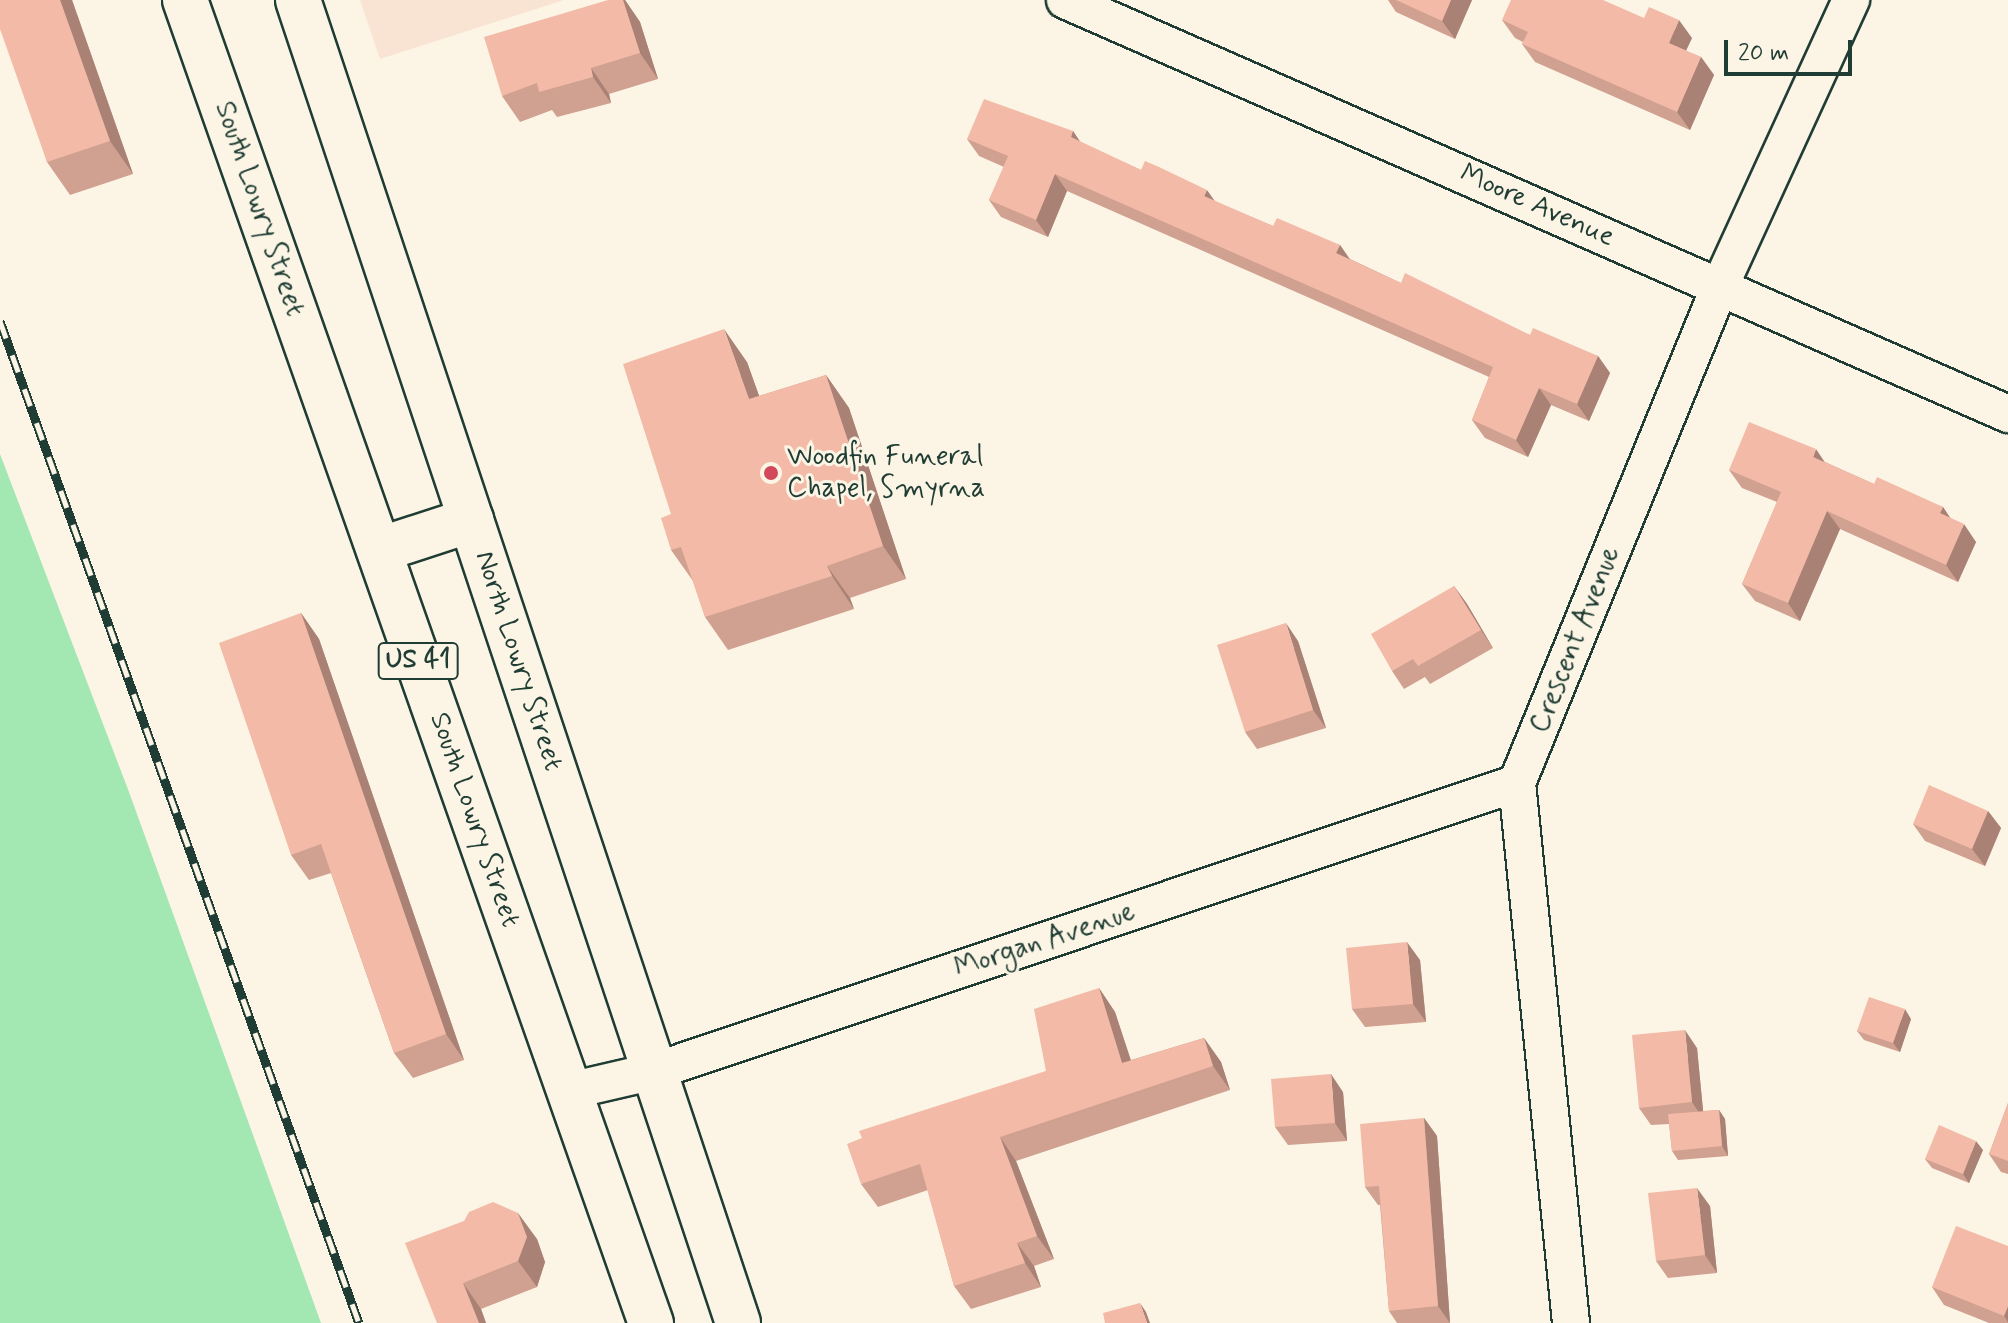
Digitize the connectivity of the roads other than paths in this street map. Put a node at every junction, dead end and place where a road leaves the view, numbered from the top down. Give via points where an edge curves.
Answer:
1 (185, 0) edge
2 (298, 0) edge
3 (1065, 0) edge
4 (1851, 0) edge
5 (1720, 286) junction
6 (2008, 414) edge
7 (471, 520) junction
8 (379, 550) junction
9 (1517, 783) junction
10 (655, 1071) junction
11 (569, 1091) junction
12 (651, 1323) edge
13 (738, 1323) edge
14 (1571, 1323) edge

1 - 8 main road, South Lowry Street / US 41
2 - 7 main road, North Lowry Street
3 - 5 street, Moore Avenue
4 - 5 street, Crescent Avenue
5 - 6 street, Moore Avenue
5 - 9 street, Crescent Avenue
7 - 8 main road
7 - 10 main road, North Lowry Street
8 - 11 main road, South Lowry Street / US 41
9 - 10 street, Morgan Avenue
9 - 14 street, Crescent Avenue
10 - 11 street, Morgan Avenue
10 - 13 main road, North Lowry Street
11 - 12 main road, South Lowry Street / US 41

